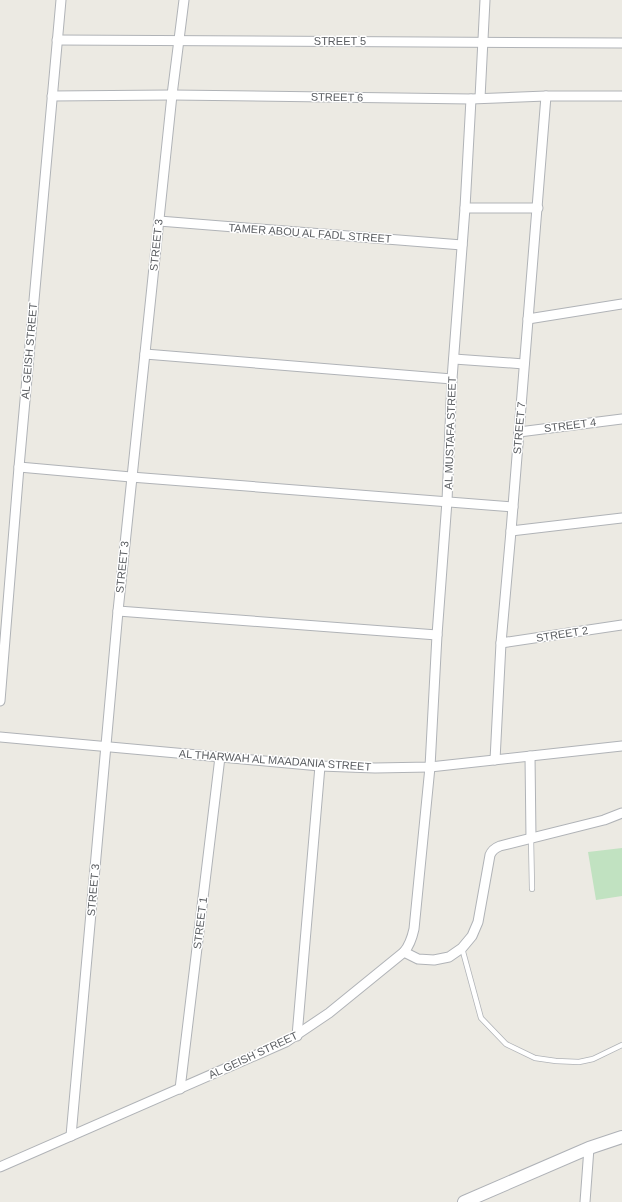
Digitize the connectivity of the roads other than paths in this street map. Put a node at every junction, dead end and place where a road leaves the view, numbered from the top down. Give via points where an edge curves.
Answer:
1 (61, 0) edge
2 (184, 0) edge
3 (485, 0) edge
4 (57, 40) junction
5 (179, 40) junction
6 (483, 42) junction
7 (622, 43) edge
8 (172, 95) junction
9 (52, 96) junction
10 (546, 96) junction
11 (622, 96) edge
12 (480, 98) junction
13 (471, 99) junction
14 (465, 208) junction
15 (538, 208) junction
16 (159, 221) junction
17 (462, 245) junction
18 (622, 304) edge
19 (528, 319) junction
20 (145, 354) junction
21 (454, 359) junction
22 (524, 364) junction
23 (452, 379) junction
24 (622, 419) edge
25 (518, 432) junction
26 (19, 467) junction
27 (131, 477) junction
28 (447, 501) junction
29 (513, 507) junction
30 (622, 518) edge
31 (511, 531) junction
32 (118, 611) junction
33 (622, 625) edge
34 (437, 635) junction
35 (501, 643) junction
36 (0, 702) edge
37 (0, 737) edge
38 (105, 746) junction
39 (622, 746) edge
40 (530, 756) junction
41 (220, 757) junction
42 (495, 760) junction
43 (320, 766) junction
44 (430, 767) junction
45 (622, 813) edge
46 (530, 838) junction
47 (532, 889) dead end
48 (462, 948) junction
49 (404, 952) junction
50 (297, 1036) junction
51 (622, 1045) edge
52 (180, 1089) junction
53 (71, 1136) junction
54 (622, 1137) edge
55 (589, 1148) junction
56 (0, 1167) edge
57 (478, 1199) edge
58 (464, 1202) edge
59 (585, 1202) edge

1 - 4 street, AL GEISH STREET
2 - 5 street, STREET 3
3 - 6 street
4 - 5 street, STREET 5
4 - 9 street, AL GEISH STREET
5 - 6 street, STREET 5
5 - 8 street, STREET 3
6 - 7 street, STREET 5
6 - 12 street
8 - 9 street, STREET 6
8 - 13 street, STREET 6
8 - 16 street, STREET 3
9 - 26 street, AL GEISH STREET
10 - 11 street, STREET 6
10 - 12 street, STREET 6
10 - 15 street, STREET 7
12 - 13 street, STREET 6
13 - 14 street, AL MUSTAFA STREET
14 - 15 street
14 - 17 street, AL MUSTAFA STREET
15 - 19 street, STREET 7
16 - 17 street, TAMER ABOU AL FADL STREET
16 - 20 street, STREET 3
17 - 21 street, AL MUSTAFA STREET
18 - 19 street
19 - 22 street, STREET 7
20 - 23 street
20 - 27 street, STREET 3
21 - 22 street
21 - 23 street, AL MUSTAFA STREET
22 - 25 street, STREET 7
23 - 28 street, AL MUSTAFA STREET
24 - 25 street, STREET 4
25 - 29 street, STREET 7
26 - 27 street
26 - 36 street, AL GEISH STREET
27 - 28 street
27 - 32 street, STREET 3
28 - 29 street
28 - 34 street, AL MUSTAFA STREET
29 - 31 street, STREET 7
30 - 31 street
31 - 35 street, STREET 7
32 - 34 street
32 - 38 street, STREET 3
33 - 35 street, STREET 2
34 - 44 street, AL MUSTAFA STREET
35 - 42 street, STREET 7
37 - 38 street, AL THARWAH AL MAADANIA STREET
38 - 41 street, AL THARWAH AL MAADANIA STREET
38 - 53 street, STREET 3
39 - 40 street, AL THARWAH AL MAADANIA STREET
40 - 42 street, AL THARWAH AL MAADANIA STREET
40 - 46 street
41 - 43 street, AL THARWAH AL MAADANIA STREET
41 - 52 street, STREET 1
42 - 44 street, AL THARWAH AL MAADANIA STREET
43 - 44 street, AL THARWAH AL MAADANIA STREET
43 - 50 street
44 - 49 street, AL GEISH STREET via 414,929 411,942
45 - 46 street via 604,820
46 - 47 lane
46 - 48 street via 492,850 478,922 472,936
48 - 49 street via 449,957 434,960 418,959
48 - 51 lane via 481,1018 506,1044 536,1058 556,1062 593,1059
49 - 50 street, AL GEISH STREET
50 - 52 street, AL GEISH STREET
52 - 53 street, AL GEISH STREET
53 - 56 street, AL GEISH STREET
54 - 55 street
55 - 57 street
55 - 59 street
57 - 58 street

